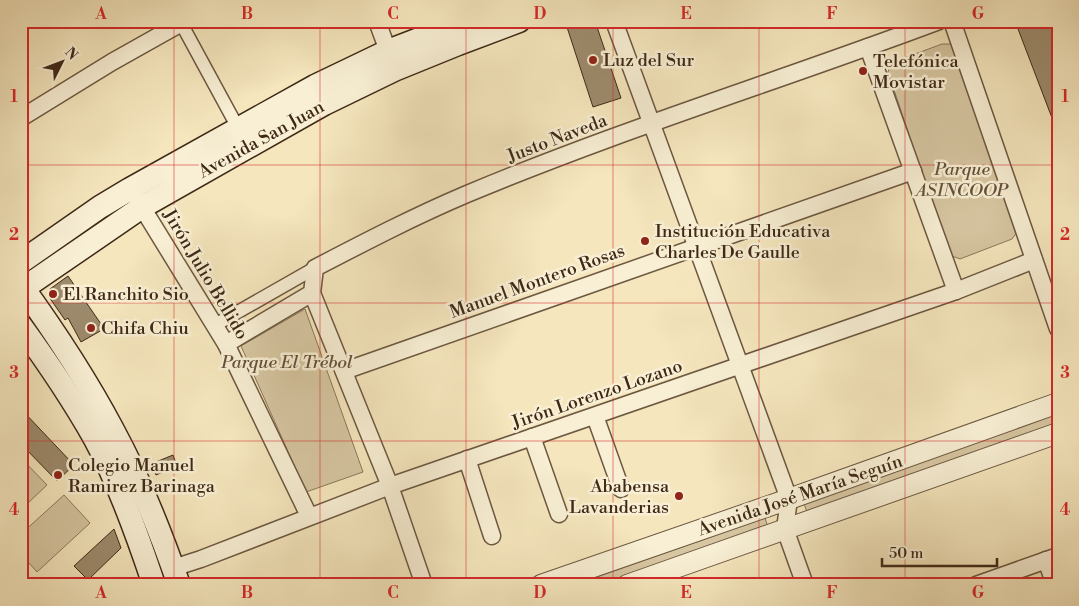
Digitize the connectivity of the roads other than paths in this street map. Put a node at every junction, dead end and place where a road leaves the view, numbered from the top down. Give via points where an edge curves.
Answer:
1 (377, 21) edge
2 (466, 21) edge
3 (519, 21) edge
4 (614, 21) edge
5 (939, 21) edge
6 (952, 21) edge
7 (183, 22) edge
8 (868, 47) junction
9 (388, 51) junction
10 (21, 118) edge
11 (652, 122) junction
12 (238, 128) junction
13 (913, 171) junction
14 (136, 198) junction
15 (696, 246) junction
16 (1034, 260) junction
17 (21, 262) edge
18 (315, 268) junction
19 (22, 288) edge
20 (956, 291) junction
21 (312, 293) junction
22 (21, 326) edge
23 (216, 326) junction
24 (1058, 329) edge
25 (226, 344) junction
26 (741, 366) junction
27 (344, 371) junction
28 (1058, 403) edge
29 (595, 416) junction
30 (1058, 433) edge
31 (532, 437) junction
32 (467, 459) junction
33 (390, 486) junction
34 (621, 489) dead end
35 (789, 500) junction
36 (559, 514) dead end
37 (309, 516) junction
38 (785, 529) junction
39 (492, 536) dead end
40 (1052, 558) edge
41 (176, 576) edge
42 (154, 585) edge
43 (424, 585) edge
44 (541, 585) edge
45 (627, 585) edge
46 (805, 585) edge
47 (976, 585) edge
48 (1056, 585) edge

1 - 9 street
2 - 9 main road, Avenida San Juan
3 - 14 main road, Avenida San Juan via 394,70
4 - 11 street
5 - 8 street, Justo Naveda
6 - 16 street
7 - 10 street
7 - 12 street
8 - 11 street, Justo Naveda
8 - 13 street
9 - 12 main road, Avenida San Juan
11 - 15 street
11 - 18 street, Justo Naveda via 467,194
12 - 14 main road, Avenida San Juan
13 - 15 street, Manuel Montero Rosas
13 - 20 street
14 - 17 main road, Avenida San Juan via 100,207
14 - 19 main road, Avenida San Juan
14 - 23 street, Jirón Julio Bellido
15 - 26 street
15 - 27 street, Manuel Montero Rosas
16 - 20 street, Jirón Lorenzo Lozano
16 - 24 street
18 - 21 street
18 - 23 street
19 - 41 main road via 73,360 114,431
20 - 26 street, Jirón Lorenzo Lozano
21 - 25 street
21 - 27 street
22 - 42 main road via 55,372 95,440 124,503
23 - 25 street, Jirón Julio Bellido
25 - 37 street, Jirón Julio Bellido
26 - 29 street, Jirón Lorenzo Lozano
26 - 35 street
27 - 33 street
28 - 35 street, Avenida José María Seguín
29 - 31 street, Jirón Lorenzo Lozano
29 - 34 street
30 - 38 street, Avenida José María Seguín
31 - 32 street, Jirón Lorenzo Lozano
31 - 36 street
32 - 33 street, Jirón Lorenzo Lozano
32 - 39 street
33 - 37 street, Jirón Lorenzo Lozano
33 - 43 street
35 - 38 street
35 - 44 street, Avenida José María Seguín
37 - 41 street, Jirón Lorenzo Lozano via 201,559
38 - 45 street, Avenida José María Seguín
38 - 46 street
40 - 47 street
40 - 48 street

